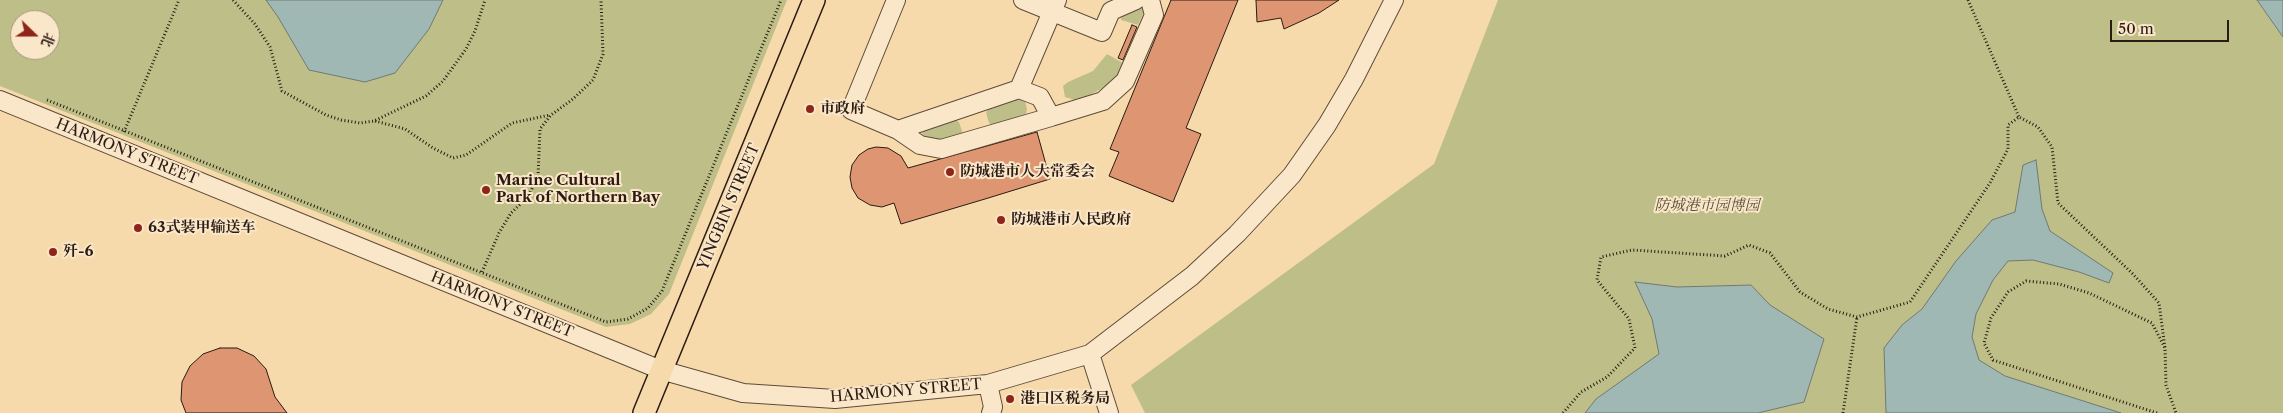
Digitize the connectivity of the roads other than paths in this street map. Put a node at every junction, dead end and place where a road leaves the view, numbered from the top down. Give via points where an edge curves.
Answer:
1 (814, 0) edge
2 (896, 0) edge
3 (1022, 0) edge
4 (1136, 0) edge
5 (1150, 0) edge
6 (1394, 0) edge
7 (1055, 6) edge
8 (1020, 89) junction
9 (0, 100) edge
10 (1051, 117) junction
11 (898, 130) junction
12 (1090, 354) junction
13 (661, 370) junction
14 (988, 384) junction
15 (644, 413) edge
16 (991, 413) edge
17 (1109, 413) edge

1 - 13 main road, YINGBIN STREET
2 - 11 street via 851,110
3 - 7 street
4 - 7 street via 1111,11 1102,32
5 - 10 street via 1154,15 1125,81 1103,101
6 - 12 street, HARMONY STREET via 1354,79 1292,175 1192,276
7 - 8 street
8 - 10 street via 1040,97
8 - 11 street
9 - 13 street, HARMONY STREET
10 - 11 street via 941,149 920,145
12 - 14 street, HARMONY STREET
12 - 17 street
13 - 14 street, HARMONY STREET via 743,393 835,399
13 - 15 main road, YINGBIN STREET
14 - 16 street via 993,407

